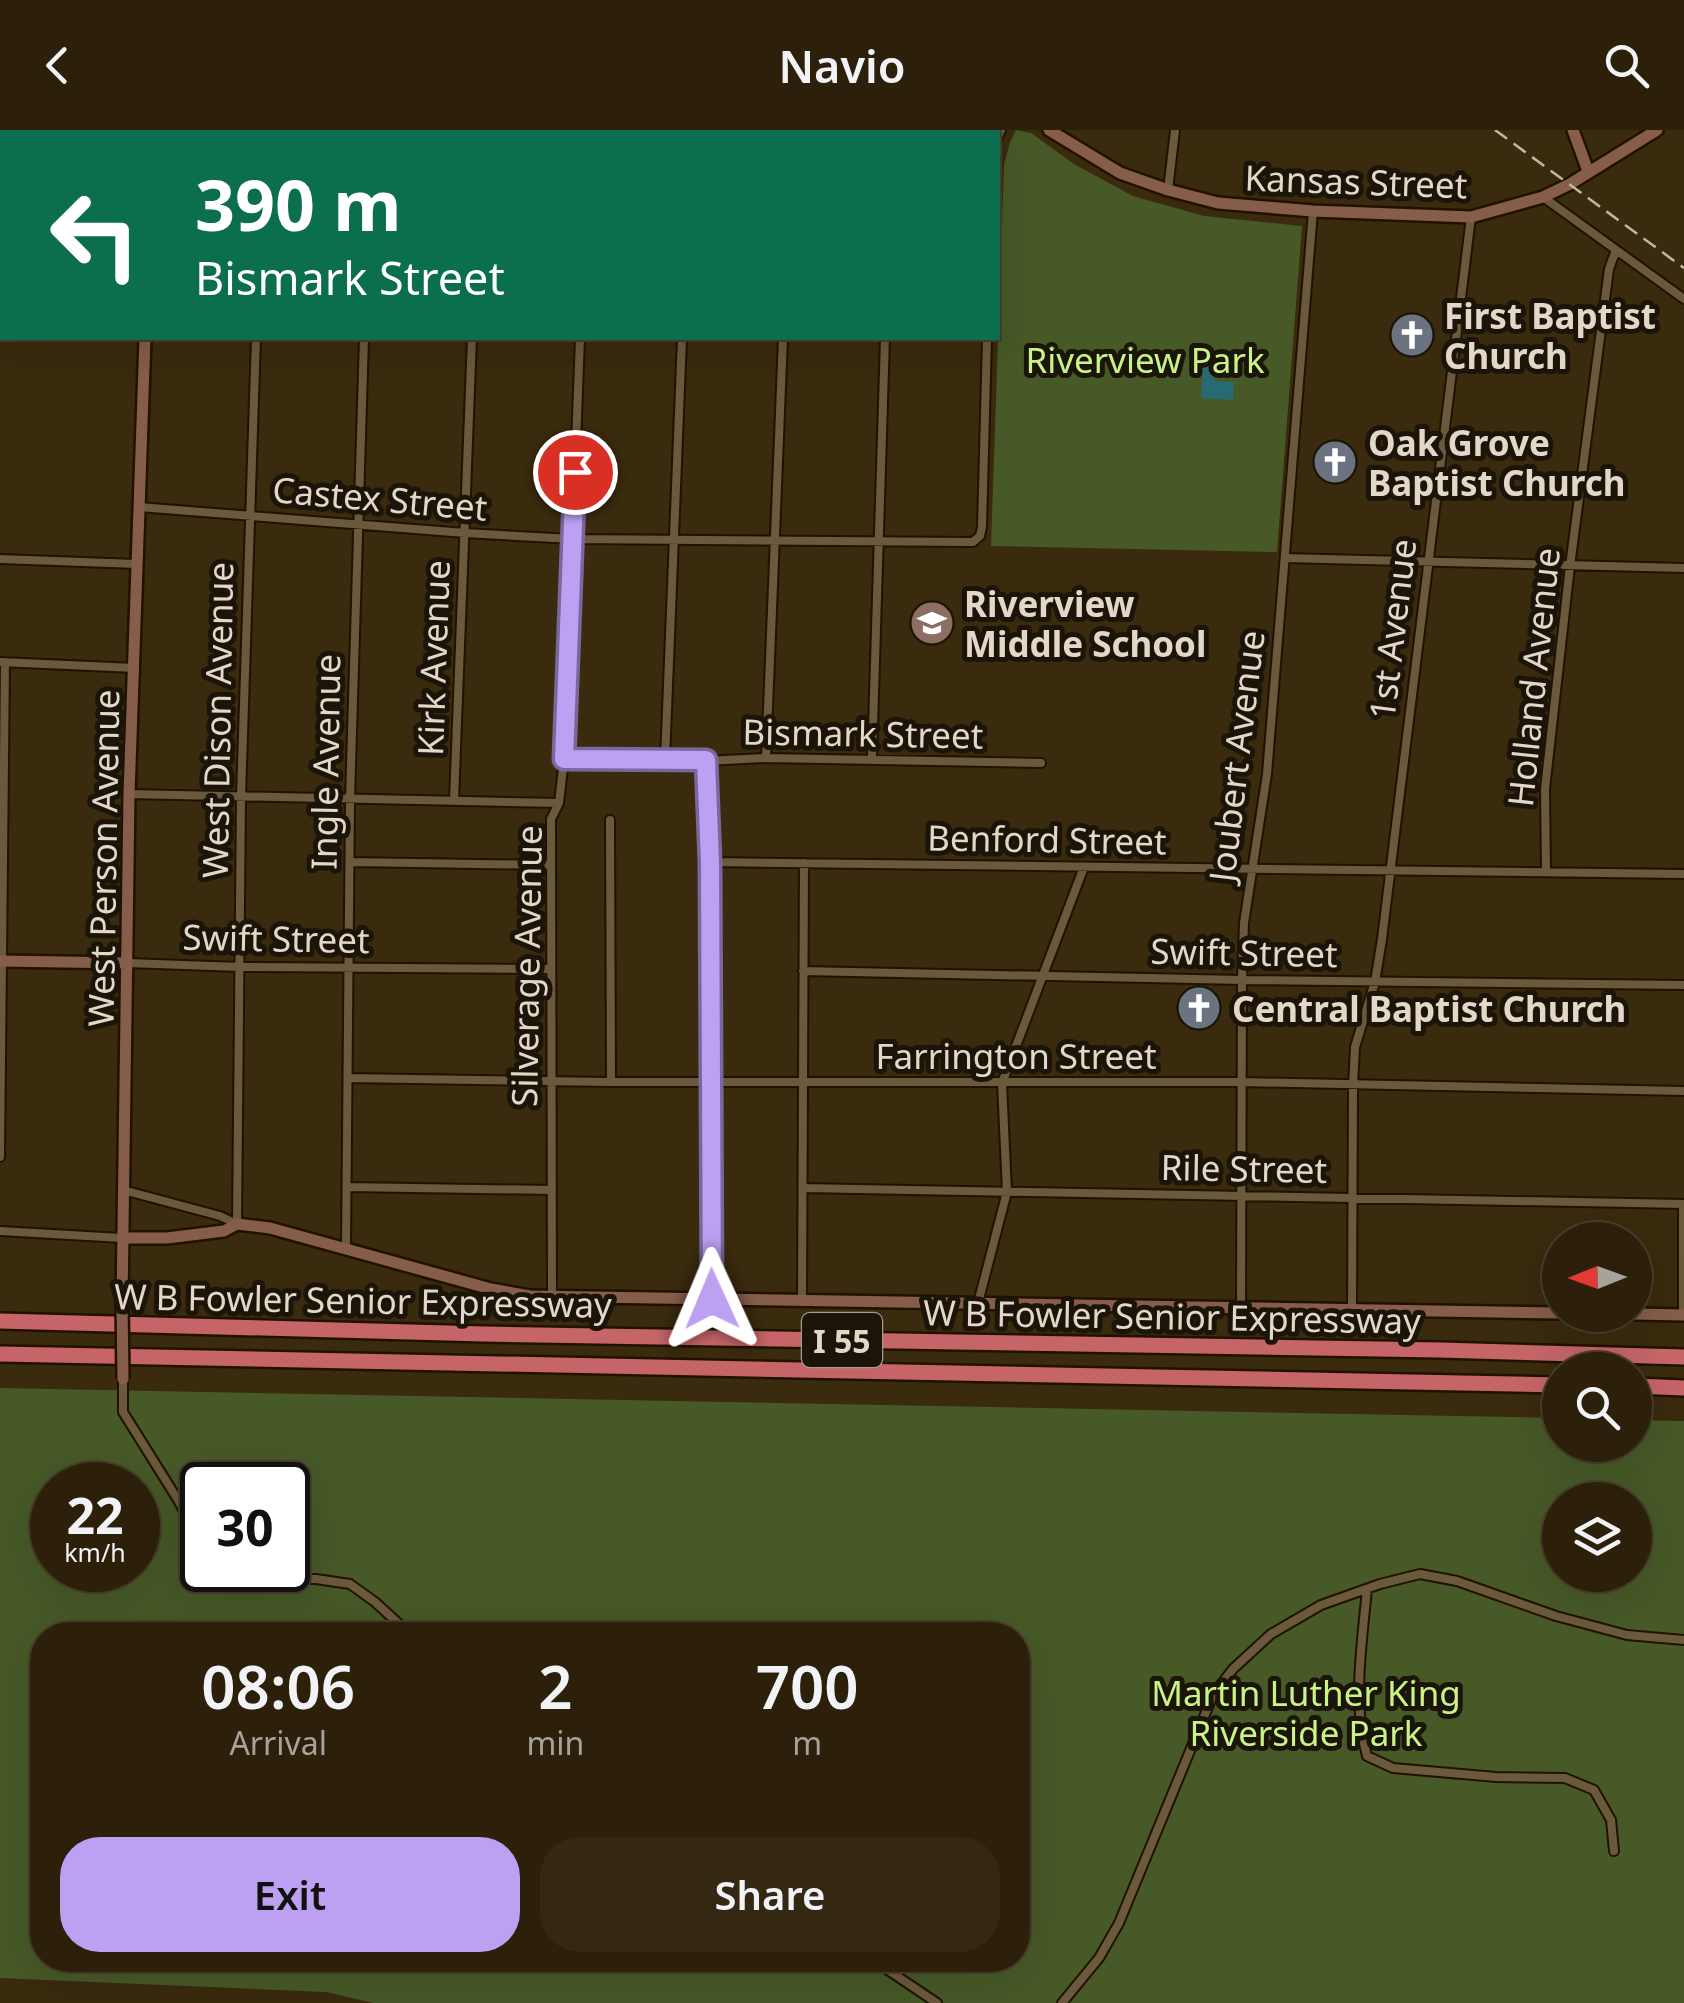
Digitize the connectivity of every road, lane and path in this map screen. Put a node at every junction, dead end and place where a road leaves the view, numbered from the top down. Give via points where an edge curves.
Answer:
1 (1049, 130) edge
2 (1175, 130) edge
3 (1574, 130) edge
4 (1657, 130) edge
5 (1588, 171) junction
6 (1168, 190) junction
7 (1544, 197) junction
8 (1313, 211) junction
9 (1471, 216) junction
10 (1616, 250) junction
11 (1684, 299) edge
12 (146, 340) edge
13 (256, 340) edge
14 (364, 340) edge
15 (472, 340) edge
16 (580, 340) edge
17 (682, 340) edge
18 (784, 340) edge
19 (885, 340) edge
20 (987, 340) edge
21 (140, 506) junction
22 (250, 515) junction
23 (358, 524) junction
24 (465, 533) junction
25 (572, 540) junction
26 (675, 541) junction
27 (776, 541) junction
28 (878, 542) junction
29 (1284, 558) junction
30 (0, 560) edge
31 (1427, 562) junction
32 (137, 564) junction
33 (1570, 566) junction
34 (1684, 568) edge
35 (2, 662) edge
36 (134, 668) junction
37 (766, 758) junction
38 (564, 759) junction
39 (872, 759) junction
40 (665, 760) junction
41 (706, 760) junction
42 (1041, 763) dead end
43 (129, 794) junction
44 (241, 796) junction
45 (350, 799) junction
46 (454, 800) junction
47 (560, 802) junction
48 (610, 820) dead end
49 (350, 862) junction
50 (710, 862) junction
51 (804, 864) junction
52 (551, 865) junction
53 (1084, 867) junction
54 (1252, 870) junction
55 (1390, 870) junction
56 (1546, 872) junction
57 (1684, 874) edge
58 (1, 961) edge
59 (127, 963) junction
60 (349, 967) junction
61 (240, 968) junction
62 (551, 969) junction
63 (803, 972) junction
64 (1043, 976) junction
65 (1242, 980) junction
66 (1375, 982) junction
67 (1684, 985) edge
68 (348, 1078) junction
69 (552, 1082) junction
70 (611, 1082) junction
71 (803, 1082) junction
72 (1241, 1082) junction
73 (710, 1083) junction
74 (1002, 1083) junction
75 (1352, 1086) junction
76 (1684, 1090) edge
77 (0, 1157) edge
78 (347, 1187) junction
79 (802, 1188) junction
80 (123, 1190) junction
81 (552, 1190) junction
82 (1006, 1192) junction
83 (1241, 1195) junction
84 (1353, 1198) junction
85 (1684, 1204) edge
86 (238, 1224) junction
87 (0, 1231) edge
88 (122, 1238) junction
89 (346, 1248) junction
90 (552, 1297) junction
91 (712, 1299) junction
92 (802, 1300) junction
93 (978, 1303) junction
94 (1240, 1308) junction
95 (1352, 1310) junction
96 (1542, 1313) edge
97 (1652, 1314) edge
98 (1684, 1315) edge
99 (0, 1321) edge
100 (0, 1354) edge
101 (1684, 1358) edge
102 (123, 1379) joint
103 (1542, 1385) edge
104 (1652, 1387) edge
105 (1684, 1388) edge
106 (180, 1504) edge
107 (310, 1579) edge
108 (1367, 1589) junction
109 (397, 1622) edge
110 (1684, 1640) edge
111 (1614, 1852) dead end
112 (891, 1972) edge
113 (937, 2003) edge
114 (1062, 2003) edge

1 - 6 street, Kansas Street via 1120,172
2 - 6 street
3 - 5 street
4 - 5 street, Kansas Street
5 - 7 street, Kansas Street
6 - 8 street, Kansas Street via 1218,203
7 - 9 street, Kansas Street
7 - 10 street
8 - 9 street, Kansas Street
8 - 29 street, Joubert Avenue
9 - 31 street, 1st Avenue
10 - 11 street
10 - 33 street, Holland Avenue
12 - 21 street, West Person Avenue
13 - 22 street, West Dison Avenue
14 - 23 street, Ingle Avenue
15 - 24 street, Kirk Avenue
16 - 25 street, Silverage Avenue
17 - 26 street
18 - 27 street
19 - 28 street
20 - 28 street, Castex Street via 980,536 970,543
21 - 22 street, Castex Street
21 - 32 street, West Person Avenue
22 - 23 street, Castex Street
22 - 44 street, West Dison Avenue
23 - 24 street, Castex Street
23 - 45 street, Ingle Avenue
24 - 25 street, Castex Street
24 - 46 street, Kirk Avenue
25 - 26 street, Castex Street
25 - 38 street, Silverage Avenue
26 - 27 street, Castex Street
26 - 40 street
27 - 28 street, Castex Street
27 - 37 street
28 - 39 street
29 - 31 street
29 - 54 street, Joubert Avenue via 1267,774
30 - 32 street
31 - 33 street
31 - 55 street, 1st Avenue
32 - 36 street, West Person Avenue
33 - 34 street
33 - 56 street, Holland Avenue via 1545,789
35 - 36 street
35 - 58 street
36 - 43 street, West Person Avenue
37 - 39 street, Bismark Street
37 - 41 street, Bismark Street
38 - 40 street, Bismark Street
38 - 47 street, Silverage Avenue
39 - 42 street, Bismark Street
40 - 41 street, Bismark Street
41 - 50 street
43 - 44 street
43 - 59 street, West Person Avenue
44 - 45 street
44 - 61 street, West Dison Avenue
45 - 46 street
45 - 49 street, Ingle Avenue
46 - 47 street
47 - 52 street, Silverage Avenue via 551,818
48 - 70 street
49 - 52 street
49 - 60 street, Ingle Avenue
50 - 51 street, Benford Street
50 - 73 street
51 - 53 street, Benford Street
51 - 63 street
52 - 62 street, Silverage Avenue
53 - 54 street, Benford Street
53 - 64 street
54 - 55 street, Benford Street
54 - 65 street, Joubert Avenue
55 - 56 street, Benford Street
55 - 66 street, 1st Avenue
56 - 57 street, Benford Street
58 - 59 street, Swift Street
58 - 77 street
59 - 61 street, Swift Street
59 - 80 street, West Person Avenue
60 - 61 street, Swift Street
60 - 62 street, Swift Street
60 - 68 street, Ingle Avenue
61 - 86 street, West Dison Avenue
62 - 69 street, Silverage Avenue
63 - 64 street, Swift Street
63 - 71 street
64 - 65 street, Swift Street
64 - 74 street
65 - 66 street, Swift Street
65 - 72 street, Joubert Avenue
66 - 67 street, Swift Street
66 - 75 street, 1st Avenue
68 - 69 street, Farrington Street
68 - 78 street, Ingle Avenue
69 - 70 street, Farrington Street
69 - 81 street, Silverage Avenue
70 - 73 street, Farrington Street
71 - 73 street, Farrington Street
71 - 74 street, Farrington Street
71 - 79 street
72 - 74 street, Farrington Street
72 - 75 street, Farrington Street
72 - 83 street, Joubert Avenue
73 - 91 street
74 - 82 street
75 - 76 street, Farrington Street
75 - 84 street, 1st Avenue
78 - 81 street
78 - 89 street, Ingle Avenue
79 - 82 street, Rile Street
79 - 92 street
80 - 86 street
80 - 88 street, West Person Avenue
81 - 90 street, Silverage Avenue
82 - 83 street, Rile Street
82 - 93 street
83 - 84 street, Rile Street
83 - 94 street, Joubert Avenue
84 - 85 street, Rile Street
84 - 95 street, 1st Avenue
85 - 98 street
86 - 88 street via 167,1238
86 - 89 street
87 - 88 street
88 - 102 street, West Person Avenue, bridge
89 - 90 street via 503,1292
90 - 91 street
91 - 92 street
92 - 93 street
93 - 94 street
94 - 95 street
95 - 96 street
97 - 98 street
99 - 101 highway, W B Fowler Senior Expressway / I 55
100 - 103 highway, W B Fowler Senior Expressway / I 55
102 - 106 street via 123,1412
104 - 105 highway
107 - 109 street via 350,1584
108 - 110 street via 1420,1574 1627,1635
108 - 111 street via 1360,1676 1367,1756 1393,1768 1565,1778 1594,1790 1611,1820
108 - 114 street via 1272,1634 1232,1668 1213,1695 1119,1923
112 - 113 street

